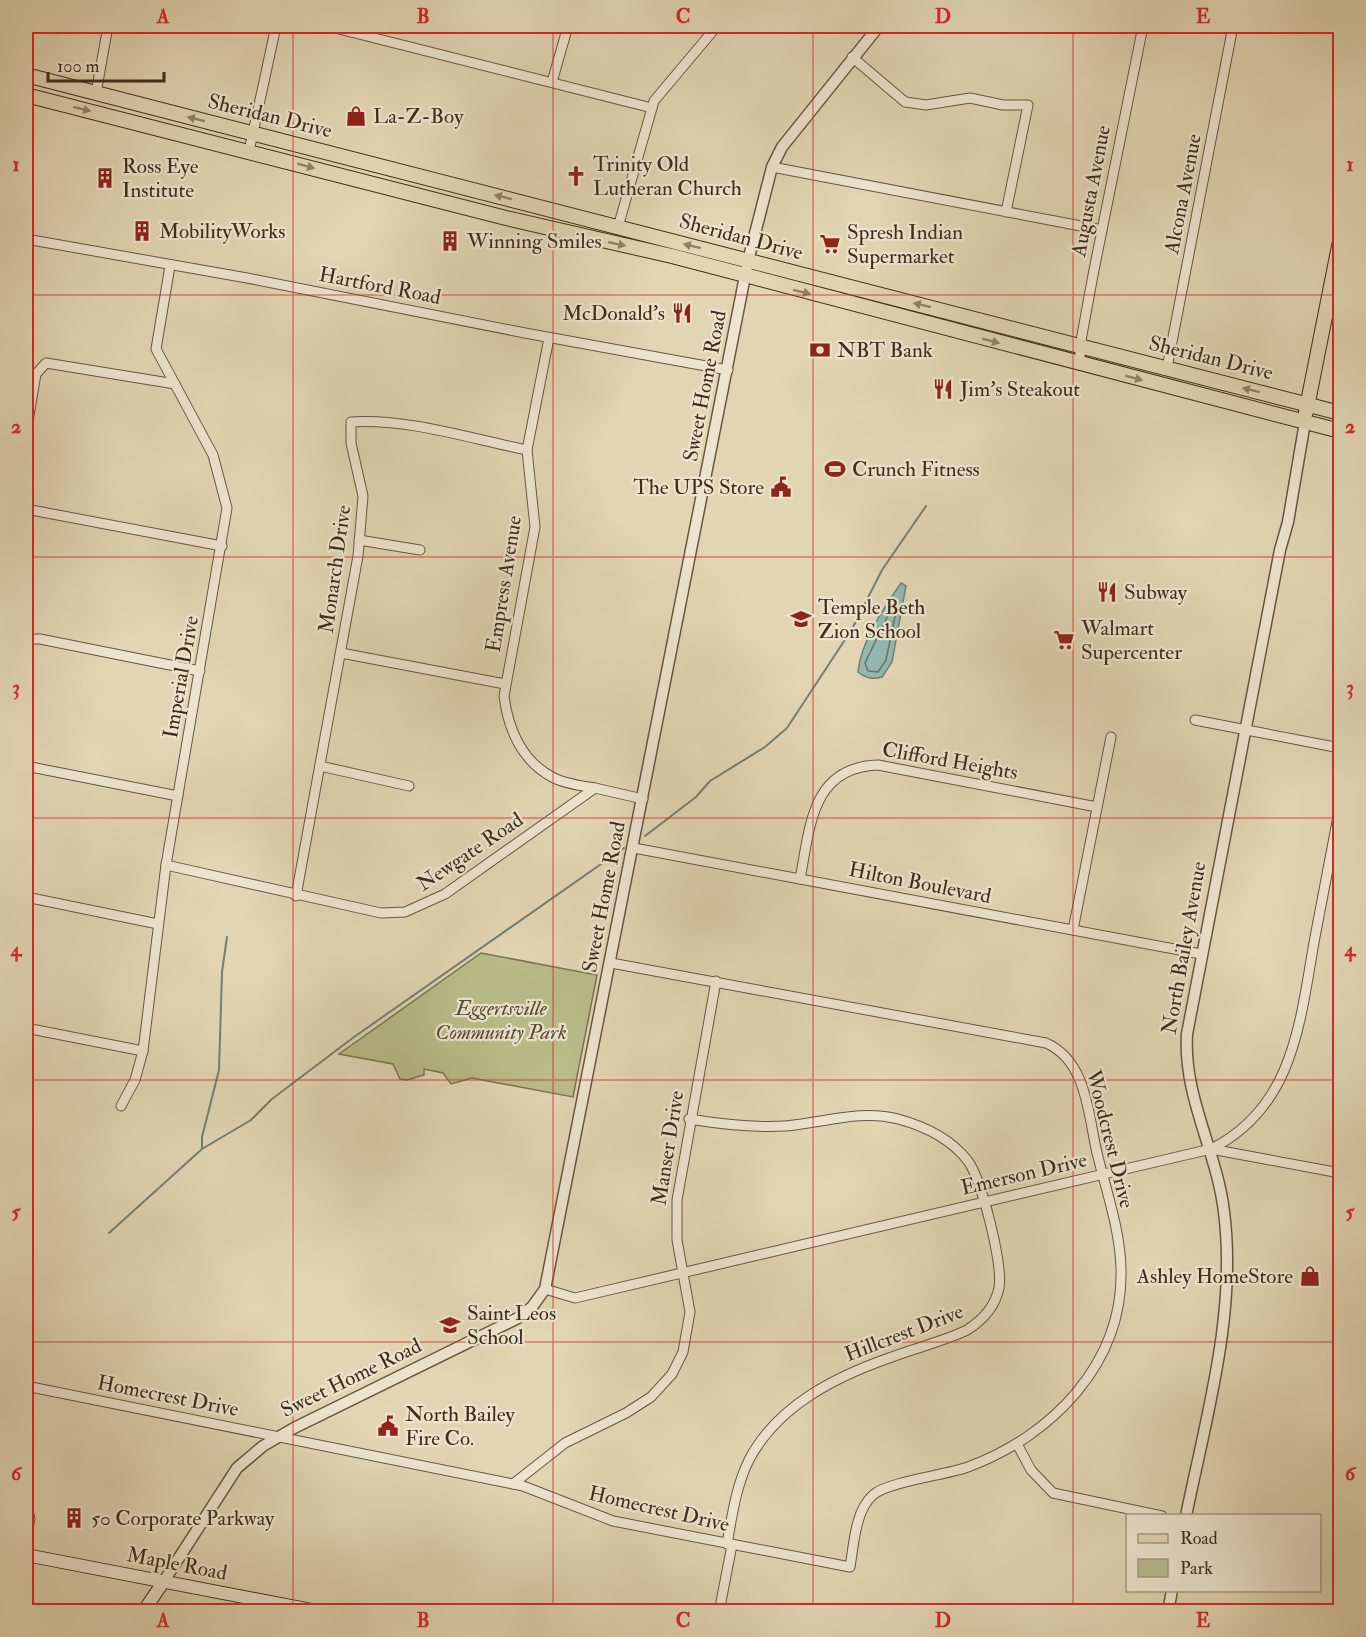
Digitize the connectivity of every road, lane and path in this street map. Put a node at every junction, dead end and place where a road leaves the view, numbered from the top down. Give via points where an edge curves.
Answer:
1 (108, 26) edge
2 (276, 26) edge
3 (327, 26) edge
4 (568, 26) edge
5 (717, 26) edge
6 (879, 26) edge
7 (1143, 26) edge
8 (1233, 26) edge
9 (852, 57) junction
10 (26, 75) edge
11 (552, 82) junction
12 (96, 93) junction
13 (26, 94) edge
14 (652, 108) junction
15 (1341, 125) edge
16 (253, 133) junction
17 (1341, 150) edge
18 (249, 151) junction
19 (772, 167) junction
20 (1006, 212) junction
21 (618, 227) junction
22 (1102, 230) junction
23 (26, 239) edge
24 (1341, 241) edge
25 (748, 261) junction
26 (170, 266) junction
27 (746, 276) junction
28 (549, 338) junction
29 (1080, 346) junction
30 (1080, 364) junction
31 (1167, 368) junction
32 (728, 370) junction
33 (175, 384) junction
34 (1307, 404) junction
35 (1341, 413) edge
36 (1305, 422) junction
37 (1341, 431) edge
38 (26, 433) edge
39 (527, 450) junction
40 (26, 509) edge
41 (359, 540) junction
42 (222, 546) junction
43 (420, 550) dead end
44 (26, 639) edge
45 (341, 653) junction
46 (200, 671) junction
47 (505, 684) junction
48 (1195, 720) dead end
49 (1245, 730) junction
50 (1111, 737) dead end
51 (1341, 748) edge
52 (26, 766) edge
53 (320, 766) junction
54 (409, 786) dead end
55 (595, 788) junction
56 (178, 796) junction
57 (643, 799) junction
58 (1341, 806) edge
59 (1097, 807) junction
60 (634, 848) junction
61 (166, 865) junction
62 (800, 879) junction
63 (296, 896) junction
64 (26, 897) edge
65 (158, 924) junction
66 (1073, 930) junction
67 (1201, 954) junction
68 (611, 963) junction
69 (716, 981) junction
70 (26, 1028) edge
71 (143, 1051) junction
72 (121, 1106) dead end
73 (689, 1119) junction
74 (1211, 1149) junction
75 (1341, 1173) edge
76 (1103, 1174) junction
77 (985, 1202) junction
78 (684, 1273) junction
79 (545, 1289) junction
80 (26, 1386) edge
81 (278, 1436) junction
82 (1017, 1444) junction
83 (513, 1484) junction
84 (26, 1502) edge
85 (1157, 1514) edge
86 (1186, 1514) edge
87 (860, 1518) joint
88 (26, 1539) edge
89 (730, 1544) junction
90 (26, 1555) edge
91 (164, 1581) junction
92 (1172, 1592) edge
93 (143, 1611) edge
94 (322, 1611) edge
95 (719, 1611) edge
96 (1168, 1611) edge

1 - 12 street
2 - 16 street
3 - 11 street
4 - 11 street
5 - 14 street
6 - 9 street, Sweet Home Road
7 - 22 street, Augusta Avenue
8 - 31 street, Alcona Avenue
9 - 19 street, Sweet Home Road via 782,147
9 - 20 street via 904,102 926,105 970,98 1011,106 1028,105
10 - 12 main road, Sheridan Drive
11 - 14 street
16 -> 12 main road, Sheridan Drive
13 -> 18 main road, Sheridan Drive
14 - 21 street
15 - 17 main road
16 - 18 street
21 -> 16 main road, Sheridan Drive
18 -> 27 main road, Sheridan Drive
19 - 20 street
19 - 25 street, Sweet Home Road
20 - 22 street
25 -> 21 main road, Sheridan Drive
22 - 29 street, Augusta Avenue
23 - 26 street, Hartford Road
24 - 34 main road
25 - 27 street, Sweet Home Road
29 -> 25 main road, Sheridan Drive
26 - 28 street, Hartford Road
26 - 33 street, Imperial Drive via 156,349
27 -> 30 main road, Sheridan Drive
27 - 32 street, Sweet Home Road
28 - 32 street, Hartford Road
28 - 39 street, Empress Avenue
29 - 30 street, Augusta Avenue
29 - 31 main road, Sheridan Drive
30 -> 36 main road, Sheridan Drive
34 -> 31 main road, Sheridan Drive
32 - 57 street, Sweet Home Road
33 - 38 street via 46,363 36,374
33 - 42 street, Imperial Drive via 213,455 227,508
34 - 35 main road, Sheridan Drive
34 - 36 main road
36 - 37 main road, Sheridan Drive
36 - 49 street, North Bailey Avenue
39 - 41 street, Monarch Drive via 394,423 351,422 351,443 363,496
39 - 47 street, Empress Avenue via 535,527
40 - 42 street
41 - 43 street
41 - 45 street, Monarch Drive
42 - 46 street, Imperial Drive
44 - 46 street
45 - 47 street
45 - 53 street, Monarch Drive
46 - 56 street, Imperial Drive
47 - 55 street, Empress Avenue via 507,716 516,742 554,778
48 - 49 street
49 - 51 street
49 - 67 street, North Bailey Avenue
50 - 59 street
52 - 56 street
53 - 54 street
53 - 63 street, Monarch Drive
55 - 57 street
55 - 63 street, Newgate Road via 421,907 381,913
56 - 61 street, Imperial Drive
57 - 60 street, Sweet Home Road
58 - 74 street, Emerson Drive via 1299,1022 1284,1074 1268,1102 1246,1127
59 - 62 street, Clifford Heights via 878,765 859,767 832,782 816,803
59 - 66 street
60 - 62 street, Hilton Boulevard
60 - 68 street, Sweet Home Road
61 - 63 street, Newgate Road
61 - 65 street, Imperial Drive
62 - 66 street, Hilton Boulevard
64 - 65 street
65 - 71 street, Imperial Drive
66 - 67 street, Hilton Boulevard
67 - 74 street, North Bailey Avenue via 1186,1061
68 - 69 street, Woodcrest Drive
68 - 79 street, Sweet Home Road
69 - 73 street, Manser Drive
69 - 76 street, Woodcrest Drive via 1057,1048 1071,1060 1079,1077
70 - 71 street
71 - 72 street, Imperial Drive via 135,1080
73 - 77 street, Hillcrest Drive via 782,1126 862,1115 901,1120 930,1131 960,1152 976,1174
73 - 78 street, Manser Drive via 676,1200
74 - 75 street
74 - 76 street, Emerson Drive
74 - 86 street, North Bailey Avenue via 1225,1220 1225,1298 1222,1333
76 - 77 street, Emerson Drive
76 - 82 street, Woodcrest Drive via 1120,1260 1121,1283 1115,1315 1100,1357 1077,1393 1053,1419
77 - 78 street, Emerson Drive
77 - 89 street, Hillcrest Drive via 1000,1279 986,1316 954,1336 839,1378 779,1420 758,1444 743,1474
78 - 79 street, Emerson Drive via 575,1298
78 - 83 street, Manser Drive via 690,1312 687,1339 678,1365 664,1385 633,1409 553,1451
79 - 81 street, Sweet Home Road via 518,1318
80 - 81 street, Homecrest Drive
81 - 83 street, Homecrest Drive
81 - 91 street, Sweet Home Road via 233,1473
82 - 85 street via 1035,1476 1053,1493
82 - 87 street, Woodcrest Drive via 967,1467 884,1488 868,1500
83 - 89 street, Homecrest Drive via 613,1521
84 - 88 street via 30,1519
87 - 89 street, Homecrest Drive via 850,1567
89 - 95 street, Hillcrest Drive
90 - 91 main road, Maple Road
91 - 93 main road, Sweet Home Road
91 - 94 main road, Maple Road
92 - 96 street

